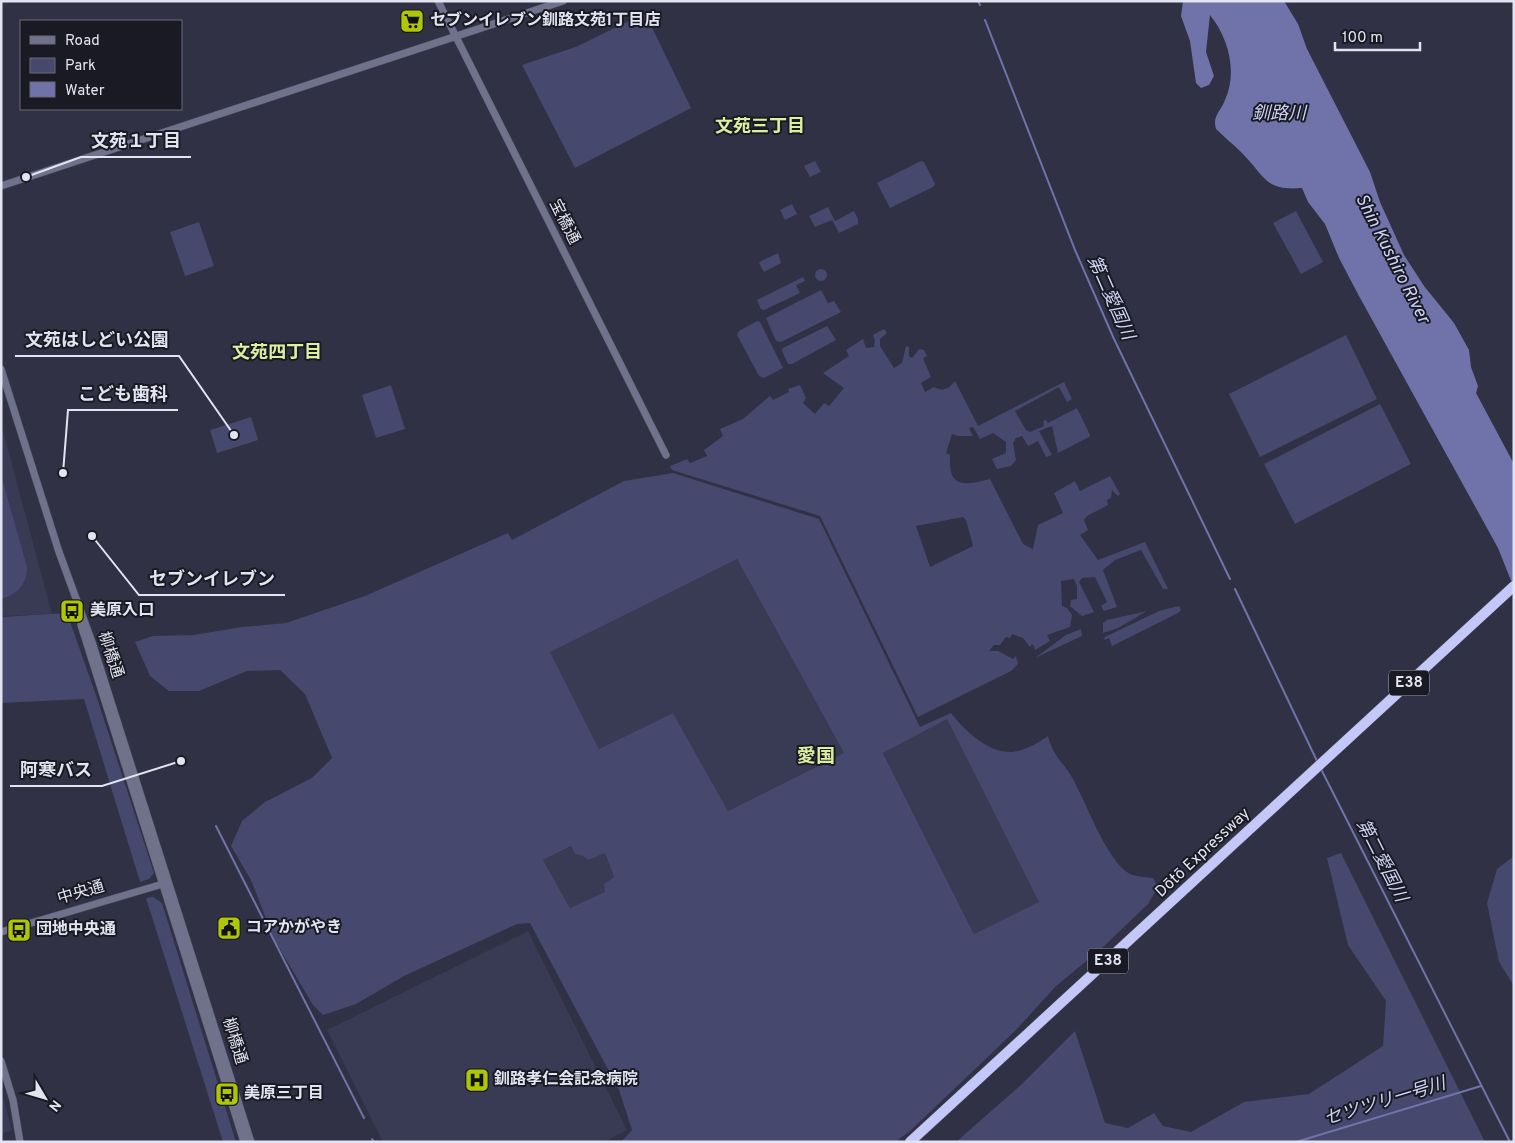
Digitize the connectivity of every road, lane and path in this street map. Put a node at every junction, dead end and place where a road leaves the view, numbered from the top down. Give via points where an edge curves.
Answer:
1 (438, 1) edge
2 (563, 1) edge
3 (455, 37) junction
4 (1, 186) edge
5 (1, 369) edge
6 (666, 455) dead end
7 (1514, 586) edge
8 (1514, 593) edge
9 (1306, 782) junction
10 (165, 883) junction
11 (1, 932) edge
12 (1, 1061) edge
13 (20, 1142) edge
14 (244, 1142) edge
15 (250, 1142) edge
16 (910, 1142) edge
17 (920, 1142) edge

1 - 3 street, 宝橋通
2 - 3 street
3 - 4 street
3 - 6 street, 宝橋通
5 - 10 street, 柳橋通 via 76,602 92,642
7 - 9 highway, Dōtō Expressway / E38
8 - 9 highway, Dōtō Expressway / E38
9 - 16 highway, Dōtō Expressway / E38
9 - 17 highway, Dōtō Expressway / E38
10 - 11 street, 中央通
10 - 14 street, 柳橋通
10 - 15 street, 柳橋通
12 - 13 street via 13,1100

